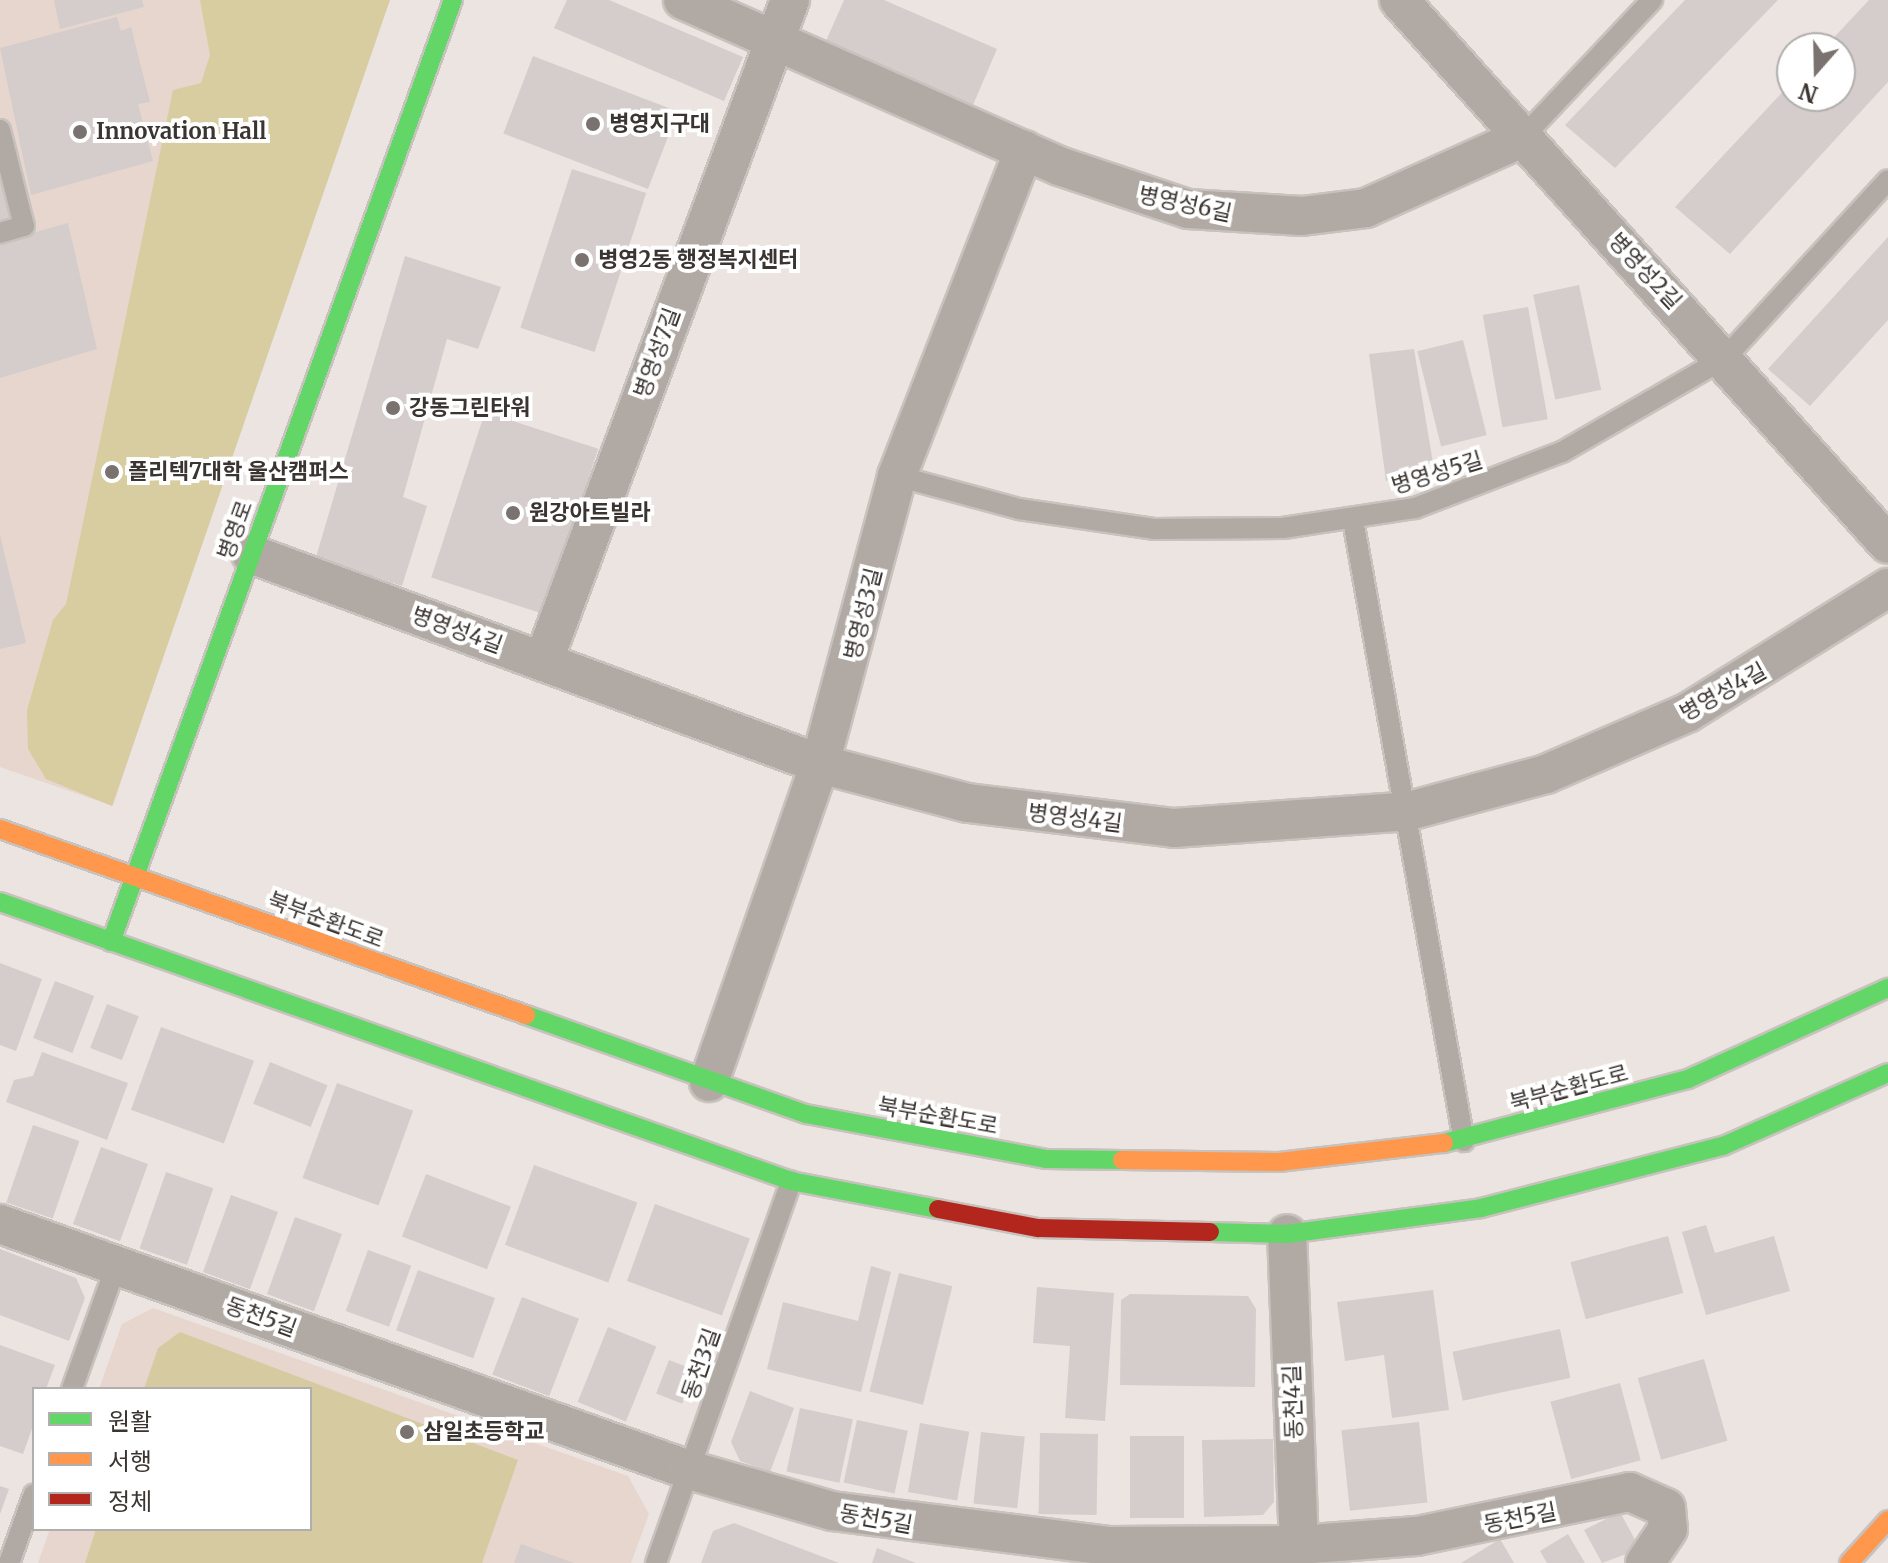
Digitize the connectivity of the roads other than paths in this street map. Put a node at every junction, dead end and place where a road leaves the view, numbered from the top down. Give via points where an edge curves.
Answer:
1 (453, 0) edge
2 (683, 0) edge
3 (790, 0) edge
4 (1399, 0) edge
5 (1652, 0) edge
6 (772, 40) junction
7 (0, 130) edge
8 (1522, 138) junction
9 (1024, 150) junction
10 (1888, 180) edge
11 (0, 233) edge
12 (1725, 358) junction
13 (897, 476) junction
14 (1353, 520) junction
15 (1888, 544) edge
16 (251, 554) junction
17 (1888, 588) edge
18 (543, 662) junction
19 (820, 764) junction
20 (1409, 811) junction
21 (0, 829) edge
22 (134, 877) junction
23 (0, 902) edge
24 (111, 942) junction
25 (1888, 988) edge
26 (1888, 1073) edge
27 (709, 1082) junction
28 (1464, 1141) junction
29 (791, 1181) junction
30 (0, 1224) edge
31 (1287, 1234) junction
32 (116, 1266) junction
33 (73, 1387) edge
34 (689, 1470) junction
35 (32, 1500) edge
36 (1888, 1520) edge
37 (1291, 1554) edge
38 (9, 1563) edge
39 (656, 1563) edge
40 (1645, 1563) edge
41 (1849, 1563) edge

1 - 16 main road, 병영로
2 - 6 street, 병영성6길
3 - 6 street, 병영성7길
4 - 8 street, 병영성2길
5 - 8 lane, 병영성6길
6 - 9 street, 병영성6길
6 - 18 street, 병영성7길
7 - 11 lane via 24,226
8 - 9 street, 병영성6길 via 1366,208 1302,216 1188,209
8 - 12 street, 병영성2길
9 - 13 street, 병영성3길
10 - 12 lane, 병영성5길
12 - 14 lane, 병영성5길 via 1562,452 1444,499
12 - 15 street, 병영성2길
13 - 14 lane, 병영성5길 via 1019,509 1154,529
13 - 19 street, 병영성3길
14 - 20 lane
16 - 18 street, 병영성4길
16 - 22 main road, 병영로
17 - 20 street, 병영성4길 via 1687,713 1546,774
18 - 19 street, 병영성4길
19 - 20 street, 병영성4길 via 968,803 1145,825 1293,823
19 - 27 street, 병영성3길
20 - 28 lane
21 - 22 main road, 북부순환도로
22 - 24 main road, 병영로
22 - 27 main road, 북부순환도로
23 - 24 main road
24 - 29 main road
25 - 28 main road, 북부순환도로 via 1688,1079
26 - 31 main road via 1723,1146 1615,1179 1481,1208
27 - 28 main road, 북부순환도로 via 822,1118 1047,1159 1279,1162
29 - 31 main road via 1038,1228
29 - 34 lane, 동천3길
30 - 32 street, 동천5길
31 - 37 street, 동천4길
32 - 33 lane
32 - 34 street, 동천5길
34 - 37 street, 동천5길 via 832,1511 1003,1538
34 - 39 lane, 동천3길
35 - 38 lane
36 - 41 main road
37 - 40 street, 동천5길 via 1417,1536 1630,1492 1666,1508 1668,1529

